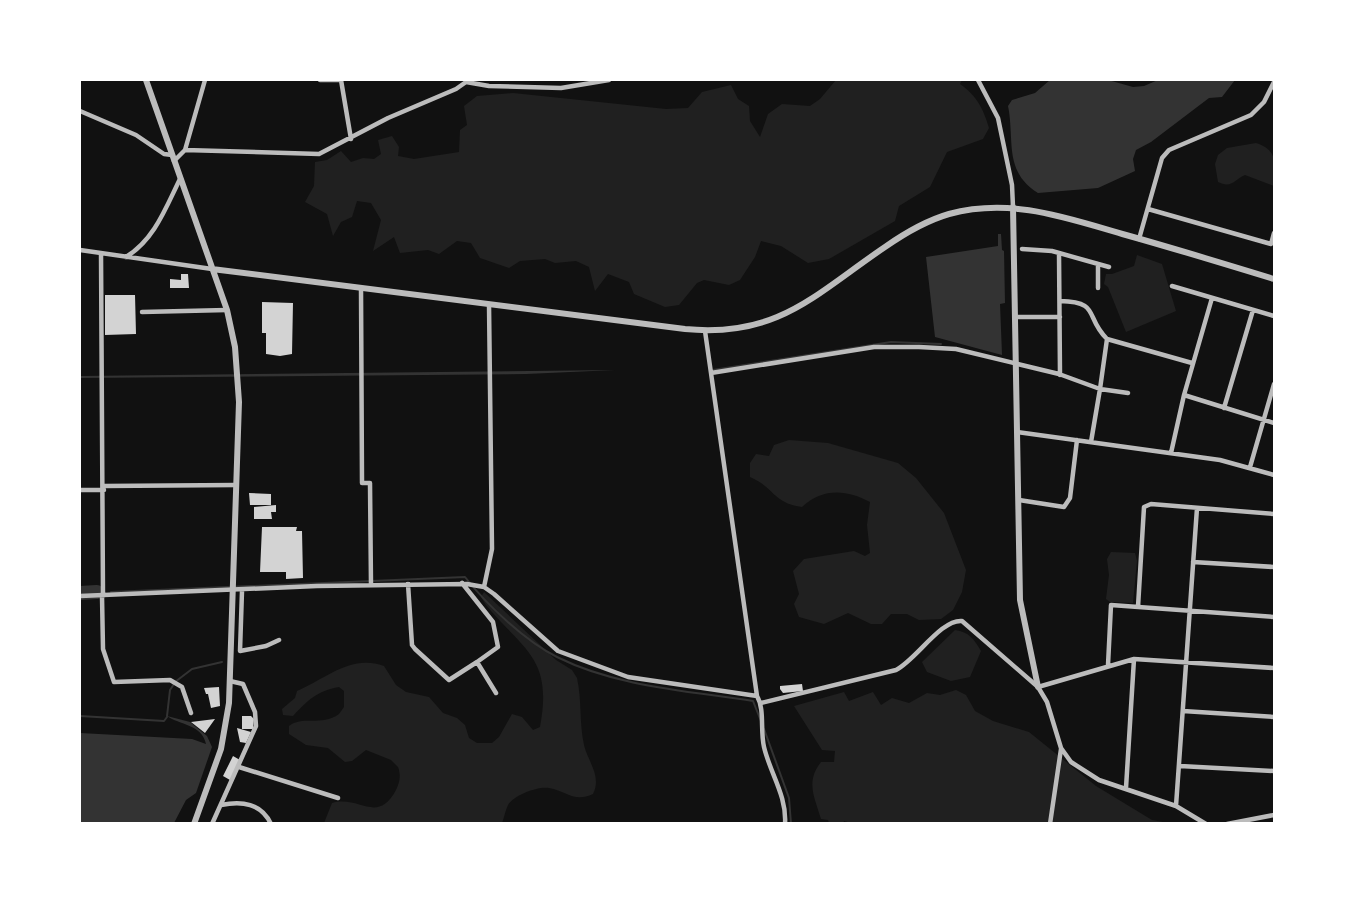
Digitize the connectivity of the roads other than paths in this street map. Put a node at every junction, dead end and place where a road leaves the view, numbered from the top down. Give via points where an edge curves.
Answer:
1 (146, 80) edge
2 (205, 80) edge
3 (320, 80) edge
4 (341, 80) edge
5 (609, 80) edge
6 (978, 80) edge
7 (466, 81) edge
8 (1275, 82) edge
9 (80, 111) edge
10 (351, 139) junction
11 (185, 150) junction
12 (173, 158) junction
13 (180, 178) junction
14 (1013, 207) junction
15 (1148, 208) junction
16 (1275, 233) edge
17 (1139, 239) junction
18 (1273, 244) edge
19 (1022, 249) dead end
20 (80, 250) edge
21 (101, 253) junction
22 (1059, 253) junction
23 (126, 257) junction
24 (1098, 264) junction
25 (1109, 267) dead end
26 (212, 269) junction
27 (1275, 279) edge
28 (1172, 286) dead end
29 (361, 288) junction
30 (1098, 288) dead end
31 (1212, 298) junction
32 (1060, 301) junction
33 (489, 303) junction
34 (227, 310) junction
35 (1253, 310) junction
36 (142, 312) dead end
37 (1275, 316) edge
38 (1015, 317) junction
39 (1060, 317) junction
40 (705, 331) junction
41 (1107, 339) junction
42 (1016, 363) junction
43 (1192, 363) junction
44 (711, 371) junction
45 (1060, 375) junction
46 (1275, 384) edge
47 (1100, 389) junction
48 (1128, 393) dead end
49 (1184, 395) junction
50 (1224, 408) junction
51 (1264, 420) junction
52 (1275, 423) edge
53 (1017, 432) junction
54 (1077, 440) junction
55 (1091, 442) junction
56 (1171, 453) junction
57 (1250, 467) junction
58 (1275, 475) edge
59 (236, 485) junction
60 (104, 488) junction
61 (80, 490) edge
62 (1019, 500) junction
63 (1197, 508) junction
64 (1275, 514) edge
65 (1193, 562) junction
66 (1275, 567) edge
67 (464, 583) junction
68 (371, 584) junction
69 (408, 584) junction
70 (484, 587) junction
71 (233, 588) junction
72 (242, 591) junction
73 (80, 596) edge
74 (103, 596) junction
75 (1138, 607) junction
76 (1189, 611) junction
77 (1275, 617) edge
78 (279, 640) dead end
79 (1134, 659) junction
80 (477, 662) junction
81 (1186, 662) junction
82 (1108, 665) junction
83 (1275, 668) edge
84 (230, 681) junction
85 (1038, 687) junction
86 (496, 693) dead end
87 (757, 696) junction
88 (761, 703) junction
89 (1183, 711) junction
90 (191, 713) dead end
91 (1275, 717) edge
92 (1061, 748) junction
93 (239, 766) junction
94 (1180, 766) junction
95 (1275, 771) edge
96 (1126, 788) junction
97 (338, 798) dead end
98 (221, 805) junction
99 (1176, 806) junction
100 (1275, 815) edge
101 (786, 823) edge
102 (194, 824) edge
103 (212, 824) edge
104 (271, 824) edge
105 (1050, 824) edge
106 (1206, 824) edge
107 (1227, 824) edge

1 - 12 street
2 - 11 street
3 - 4 street
4 - 10 street
5 - 7 street via 561,88 489,86
6 - 14 street via 998,118
7 - 10 street
8 - 15 street via 1251,115 1170,150 1162,158
9 - 12 street via 111,123
10 - 11 street via 312,155
11 - 12 street
12 - 13 street
13 - 23 street via 152,232
13 - 26 street
14 - 17 street
14 - 38 street
14 - 40 street via 976,208 934,219 908,232 789,313 754,327
15 - 17 street
15 - 18 street
16 - 18 street
17 - 27 street
19 - 22 street
20 - 21 street
21 - 23 street
21 - 60 street
22 - 24 street
22 - 32 street
23 - 26 street
24 - 25 street
24 - 30 street
26 - 29 street
26 - 34 street
28 - 31 street
29 - 33 street
29 - 68 street via 362,483 370,483
31 - 35 street
31 - 43 street
32 - 39 street
32 - 41 street via 1086,305
33 - 40 street
33 - 70 street via 492,549
34 - 36 street
34 - 59 street via 238,385
35 - 37 street
35 - 50 street
38 - 39 street
38 - 42 street
39 - 45 street
40 - 44 street
41 - 43 street
41 - 47 street
42 - 44 street via 956,349 892,346
42 - 45 street
42 - 53 street
43 - 49 street
44 - 87 street
45 - 47 street
46 - 51 street
47 - 48 street
47 - 55 street
49 - 50 street
49 - 56 street
50 - 51 street
51 - 52 street
51 - 57 street
53 - 54 street
53 - 62 street
54 - 55 street
54 - 62 street via 1070,498 1064,507
55 - 56 street
56 - 57 street
57 - 58 street
59 - 60 street
59 - 71 street
60 - 61 street
60 - 74 street
62 - 85 street via 1020,600
63 - 64 street
63 - 65 street
63 - 75 street via 1151,504 1144,507
65 - 66 street
65 - 76 street
67 - 69 street
67 - 70 street
67 - 80 street via 496,628 498,647
68 - 69 street
68 - 72 street
69 - 80 street via 415,649 449,680
70 - 87 street via 569,657 627,676
71 - 72 street
71 - 74 street
71 - 84 street
72 - 78 street via 240,651
73 - 74 street
74 - 90 street via 103,649 114,682 170,680 182,687
75 - 76 street
75 - 82 street via 1111,605
76 - 77 street
76 - 81 street
79 - 81 street
79 - 82 street
79 - 96 street
80 - 86 street
81 - 83 street
81 - 89 street
82 - 85 street
84 - 93 street via 243,684 257,720
84 - 102 street via 220,749
85 - 88 street via 962,621 954,620 896,669
85 - 92 street via 1047,702
87 - 88 street
88 - 101 street via 765,750 782,798
89 - 91 street
89 - 94 street
92 - 96 street via 1071,762 1087,773
92 - 105 street
93 - 97 street
93 - 98 street
94 - 95 street
94 - 99 street
96 - 99 street
98 - 103 street
98 - 104 street via 255,806
99 - 106 street
100 - 107 street

